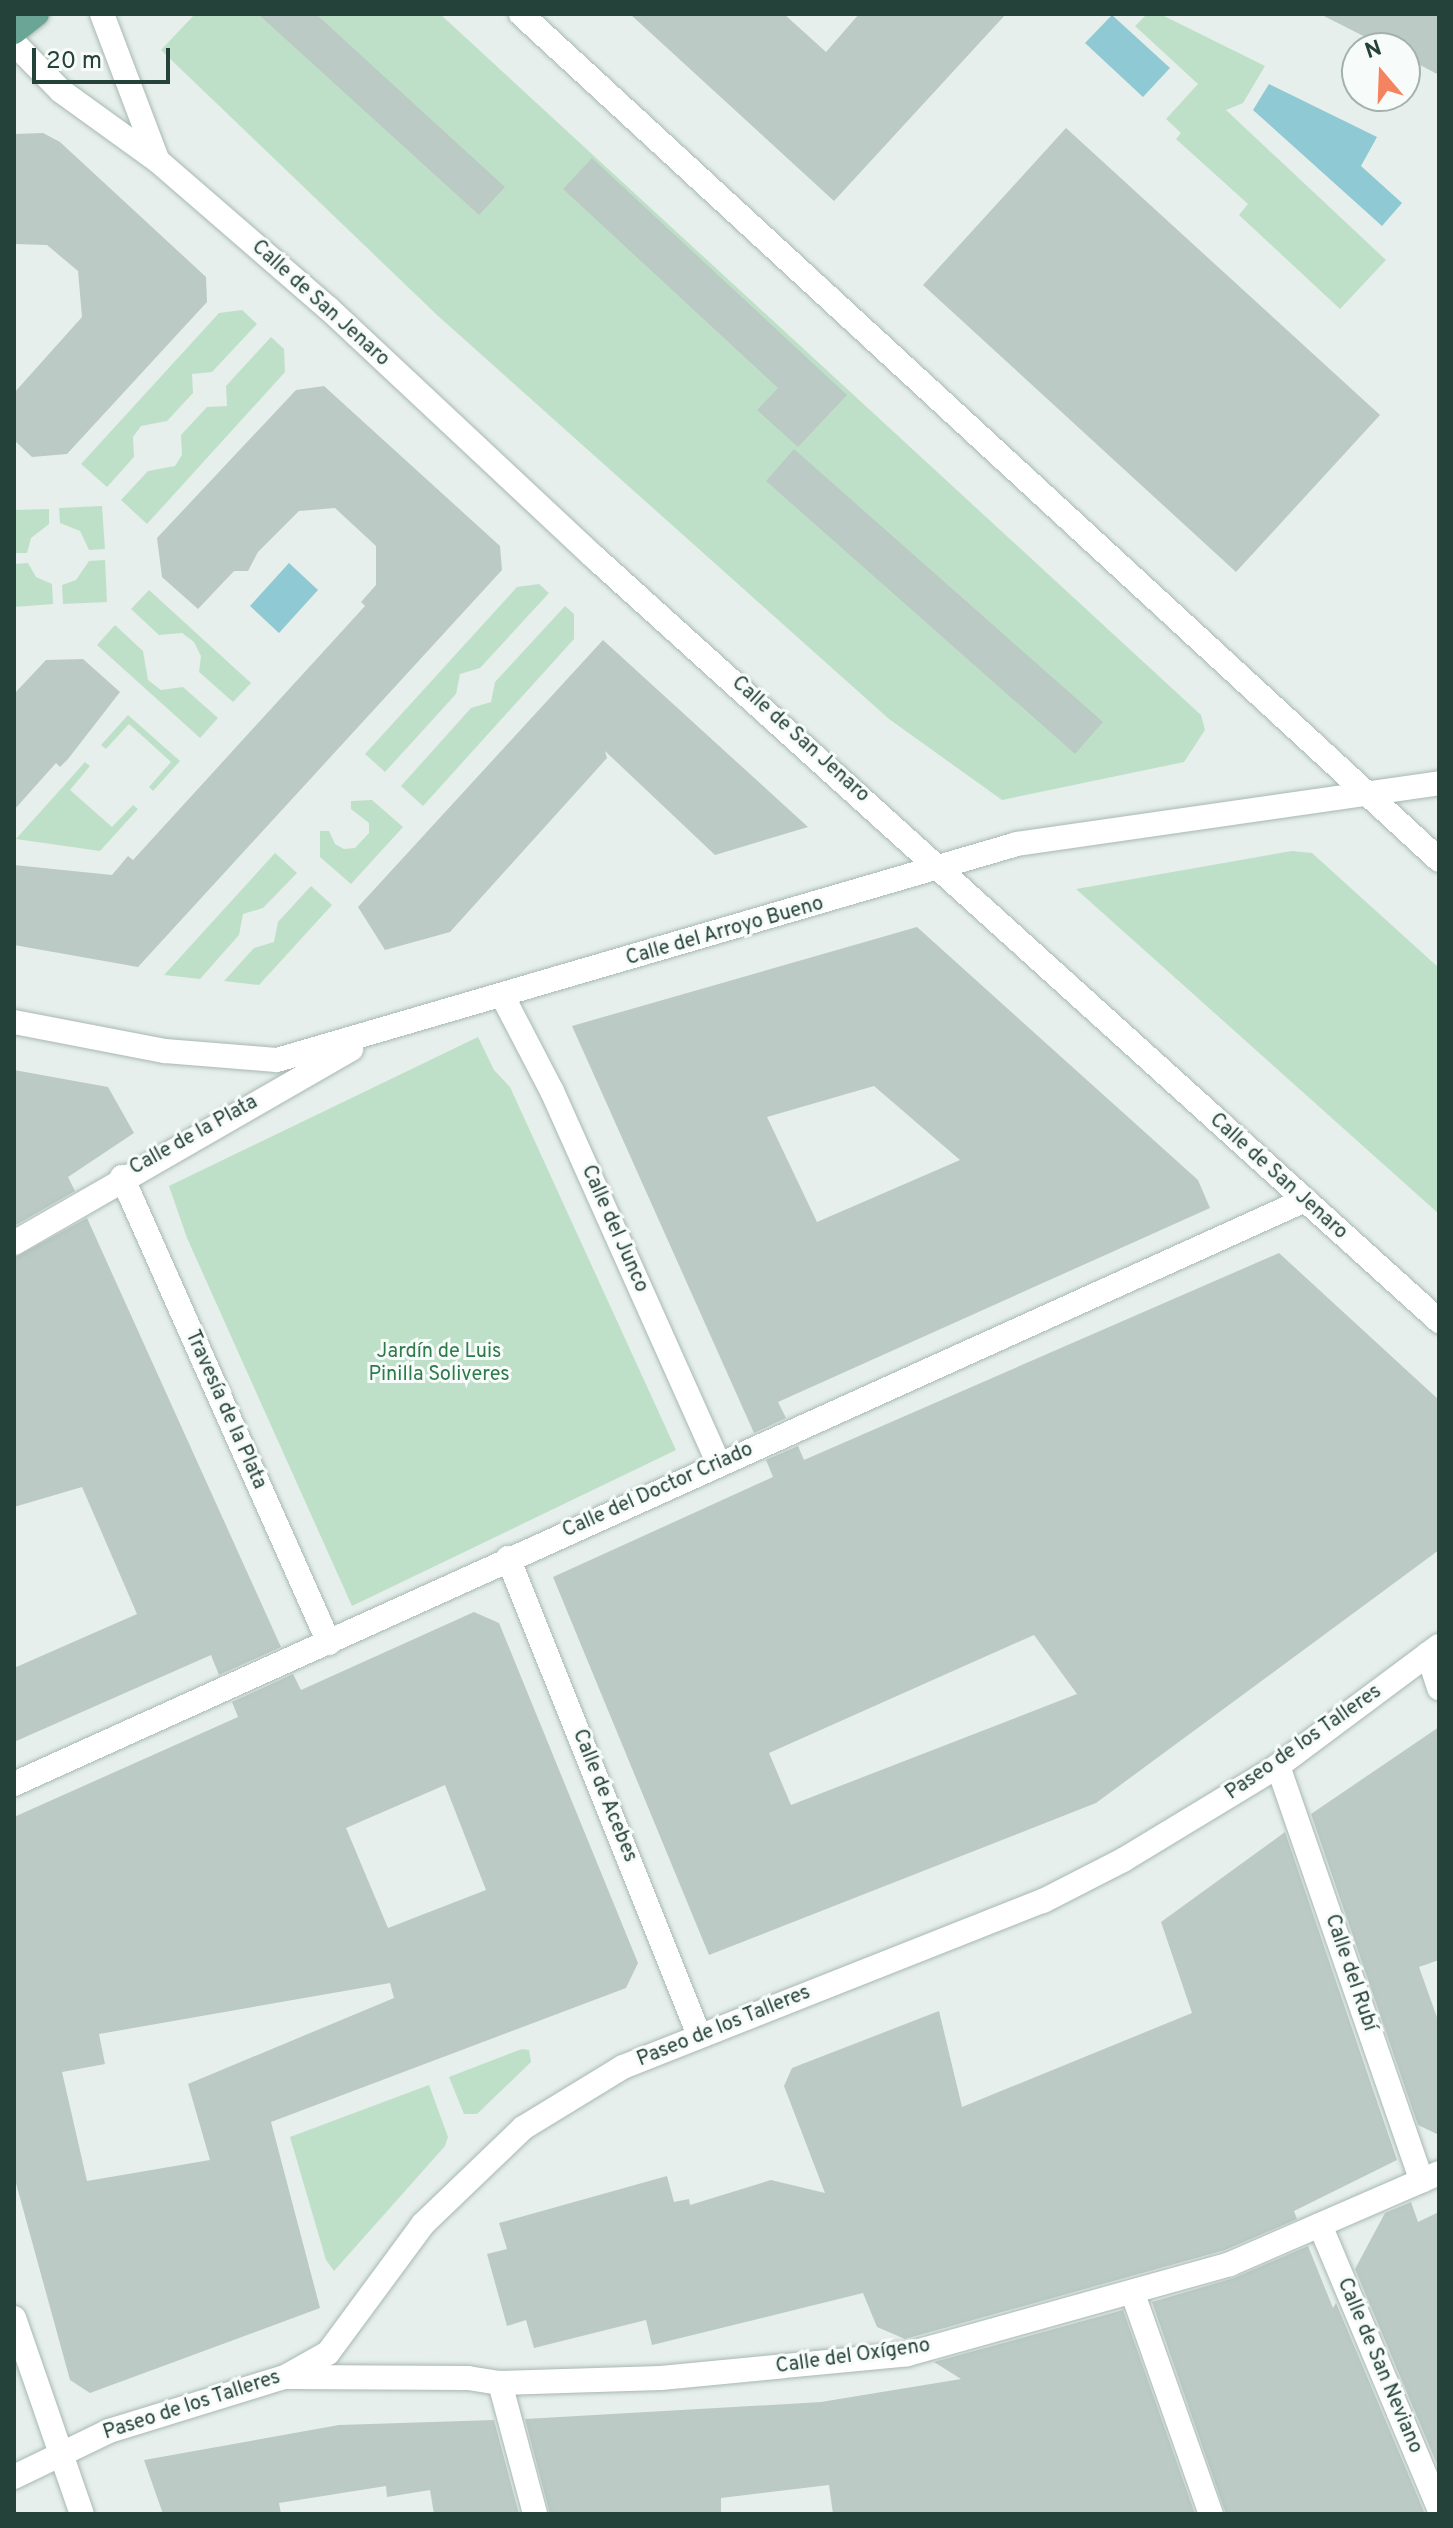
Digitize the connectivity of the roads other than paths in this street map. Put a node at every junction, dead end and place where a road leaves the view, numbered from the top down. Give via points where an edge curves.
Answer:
1 (37, 14) edge
2 (102, 14) edge
3 (521, 14) edge
4 (14, 32) edge
5 (14, 43) edge
6 (158, 161) junction
7 (1439, 783) edge
8 (1366, 793) junction
9 (1439, 860) edge
10 (935, 866) junction
11 (503, 997) junction
12 (14, 1022) edge
13 (377, 1034) junction
14 (122, 1177) junction
15 (1303, 1201) junction
16 (14, 1243) edge
17 (1439, 1321) edge
18 (719, 1464) junction
19 (508, 1558) junction
20 (329, 1643) junction
21 (1434, 1650) edge
22 (1439, 1688) edge
23 (1278, 1766) junction
24 (14, 1784) edge
25 (699, 2035) junction
26 (1431, 2177) edge
27 (1320, 2225) junction
28 (1133, 2294) junction
29 (14, 2318) edge
30 (285, 2377) junction
31 (500, 2383) junction
32 (59, 2455) junction
33 (14, 2477) edge
34 (1439, 2508) edge
35 (82, 2514) edge
36 (535, 2514) edge
37 (1211, 2514) edge

1 - 4 main road
2 - 6 street, Calle de San Jenaro
3 - 8 street
5 - 6 street, Calle de San Jenaro via 61,91
6 - 10 street, Calle de San Jenaro via 328,308
7 - 8 street, Calle del Arroyo Bueno
8 - 9 street
8 - 10 street, Calle del Arroyo Bueno via 1017,844
10 - 11 street, Calle del Arroyo Bueno
10 - 15 street, Calle de San Jenaro
11 - 13 street, Calle del Arroyo Bueno
11 - 18 street, Calle del Junco via 552,1091
12 - 13 street, Calle del Arroyo Bueno via 253,1062
13 - 14 street, Calle de la Plata
14 - 16 street, Calle de la Plata
14 - 20 street, Travesía de la Plata
15 - 17 street, Calle de San Jenaro
15 - 18 street, Calle del Doctor Criado
18 - 19 street, Calle del Doctor Criado
19 - 20 street, Calle del Doctor Criado
19 - 25 street, Calle de Acebes
20 - 24 street, Calle del Doctor Criado
21 - 22 street
21 - 23 street, Paseo de los Talleres
23 - 25 street, Paseo de los Talleres via 1123,1860 1043,1901
23 - 26 street, Calle del Rubí
25 - 30 street, Paseo de los Talleres via 623,2067 523,2128 423,2224 328,2353
26 - 27 street, Calle del Oxígeno
27 - 28 street, Calle del Oxígeno via 1230,2264
27 - 34 street, Calle de San Neviano
28 - 31 street, Calle del Oxígeno via 908,2354 661,2378
28 - 37 street
29 - 32 street
30 - 31 street, Calle del Oxígeno via 468,2378
30 - 32 street, Paseo de los Talleres via 109,2431
31 - 36 street
32 - 33 street, Paseo de los Talleres
32 - 35 street

